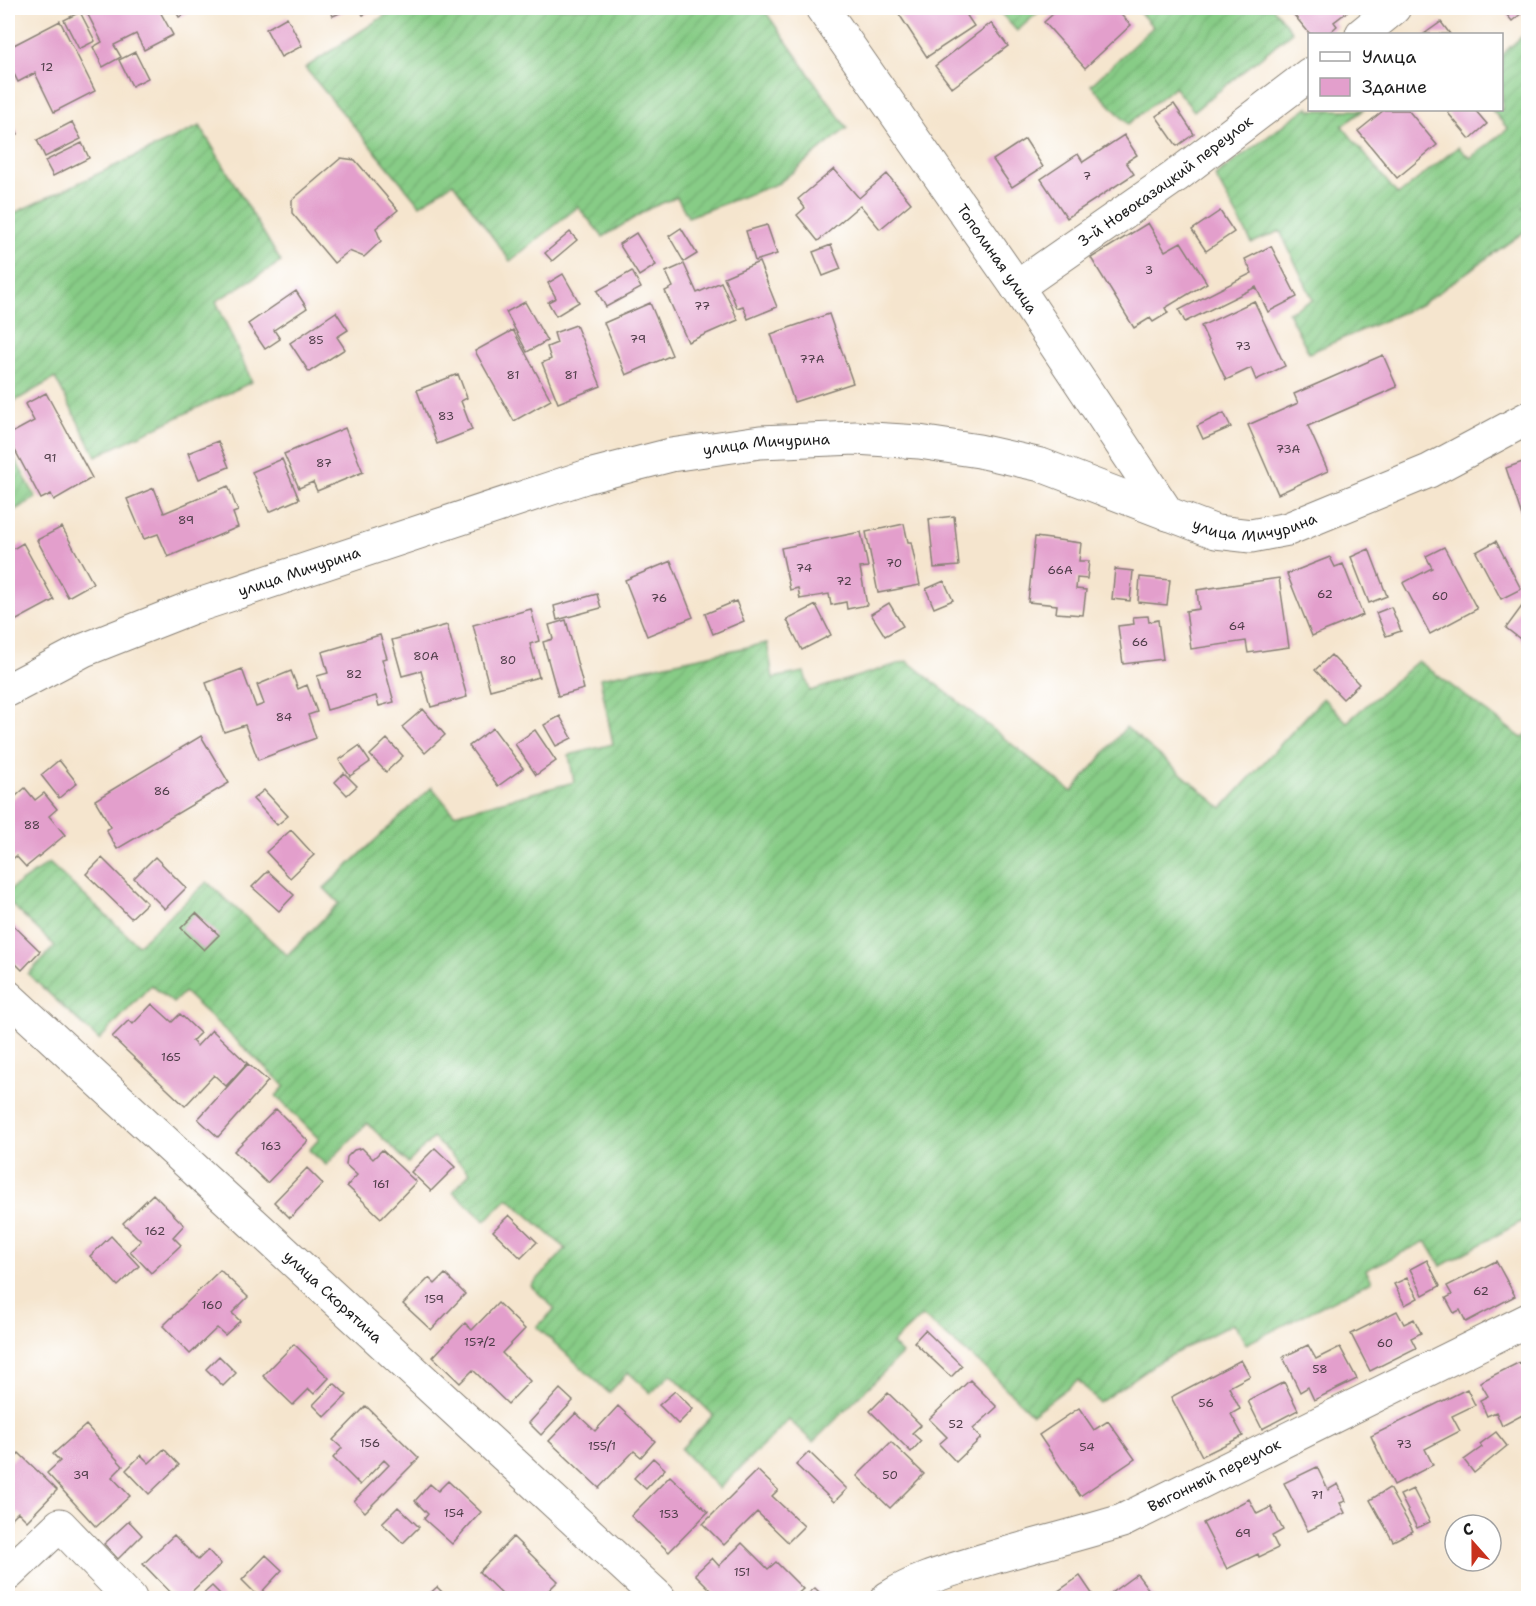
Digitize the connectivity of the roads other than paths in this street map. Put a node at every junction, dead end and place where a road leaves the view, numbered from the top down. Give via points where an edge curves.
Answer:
1 (822, 8) edge
2 (1394, 8) edge
3 (1363, 33) edge
4 (1308, 76) edge
5 (1017, 287) junction
6 (1528, 418) edge
7 (1168, 514) junction
8 (8, 690) edge
9 (8, 997) edge
10 (1528, 1320) edge
11 (8, 1574) edge
12 (130, 1599) edge
13 (659, 1599) edge
14 (888, 1599) edge

1 - 5 street, Тополиная улица
2 - 3 street
4 - 5 street, 3-й Новоказацкий переулок via 1176,176
5 - 7 street, Тополиная улица
6 - 7 street, улица Мичурина via 1429,471 1288,529 1251,536 1215,532
7 - 8 street, улица Мичурина via 1041,465 919,441 856,438 759,442 671,455 585,477 193,607 84,650
9 - 13 street, улица Скорятина
10 - 14 street, Выгонный переулок via 1122,1521 962,1566 923,1580
11 - 12 street via 60,1526

